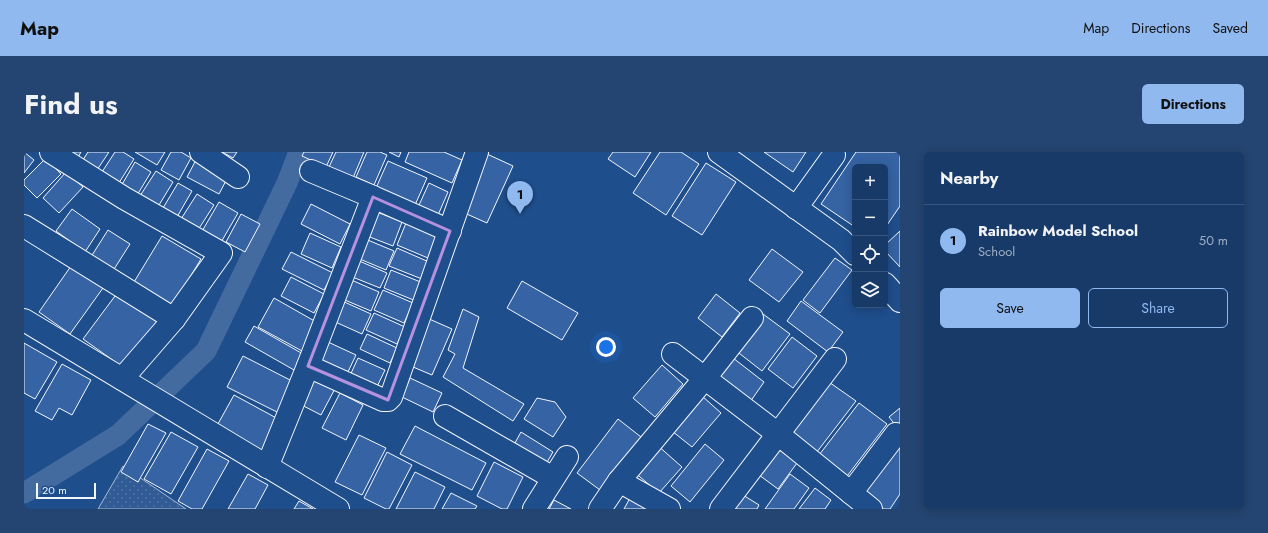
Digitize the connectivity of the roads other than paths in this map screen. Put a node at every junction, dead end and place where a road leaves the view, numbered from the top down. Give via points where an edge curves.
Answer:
1 (51, 152) edge
2 (201, 152) edge
3 (477, 152) edge
4 (719, 152) edge
5 (834, 155) dead end
6 (743, 159) edge
7 (311, 171) dead end
8 (238, 177) dead end
9 (373, 197) junction
10 (796, 208) junction
11 (24, 226) edge
12 (450, 231) junction
13 (852, 251) edge
14 (888, 287) edge
15 (900, 300) edge
16 (752, 318) dead end
17 (174, 319) junction
18 (24, 320) edge
19 (673, 354) dead end
20 (835, 359) dead end
21 (308, 366) junction
22 (705, 378) junction
23 (122, 379) junction
24 (445, 416) dead end
25 (778, 434) junction
26 (896, 434) dead end
27 (567, 457) dead end
28 (267, 467) junction
29 (553, 478) junction
30 (619, 480) junction
31 (851, 493) junction
32 (338, 509) edge
33 (534, 509) edge
34 (600, 509) edge
35 (669, 509) edge
36 (721, 509) edge
37 (872, 509) edge

1 - 17 street via 124,198 221,253
2 - 8 street
3 - 12 street
4 - 6 street
5 - 10 street
6 - 10 street
7 - 9 street
9 - 12 street
9 - 21 street
10 - 13 street
11 - 17 street
12 - 21 street via 388,400
14 - 15 street
16 - 22 street
17 - 23 street
18 - 23 street
19 - 22 street
20 - 25 street
21 - 28 street
22 - 25 street
22 - 30 street
23 - 28 street
24 - 29 street
25 - 31 street
25 - 36 street
26 - 31 street
27 - 29 street
28 - 32 street
29 - 33 street
30 - 34 street
30 - 35 street
31 - 37 street

